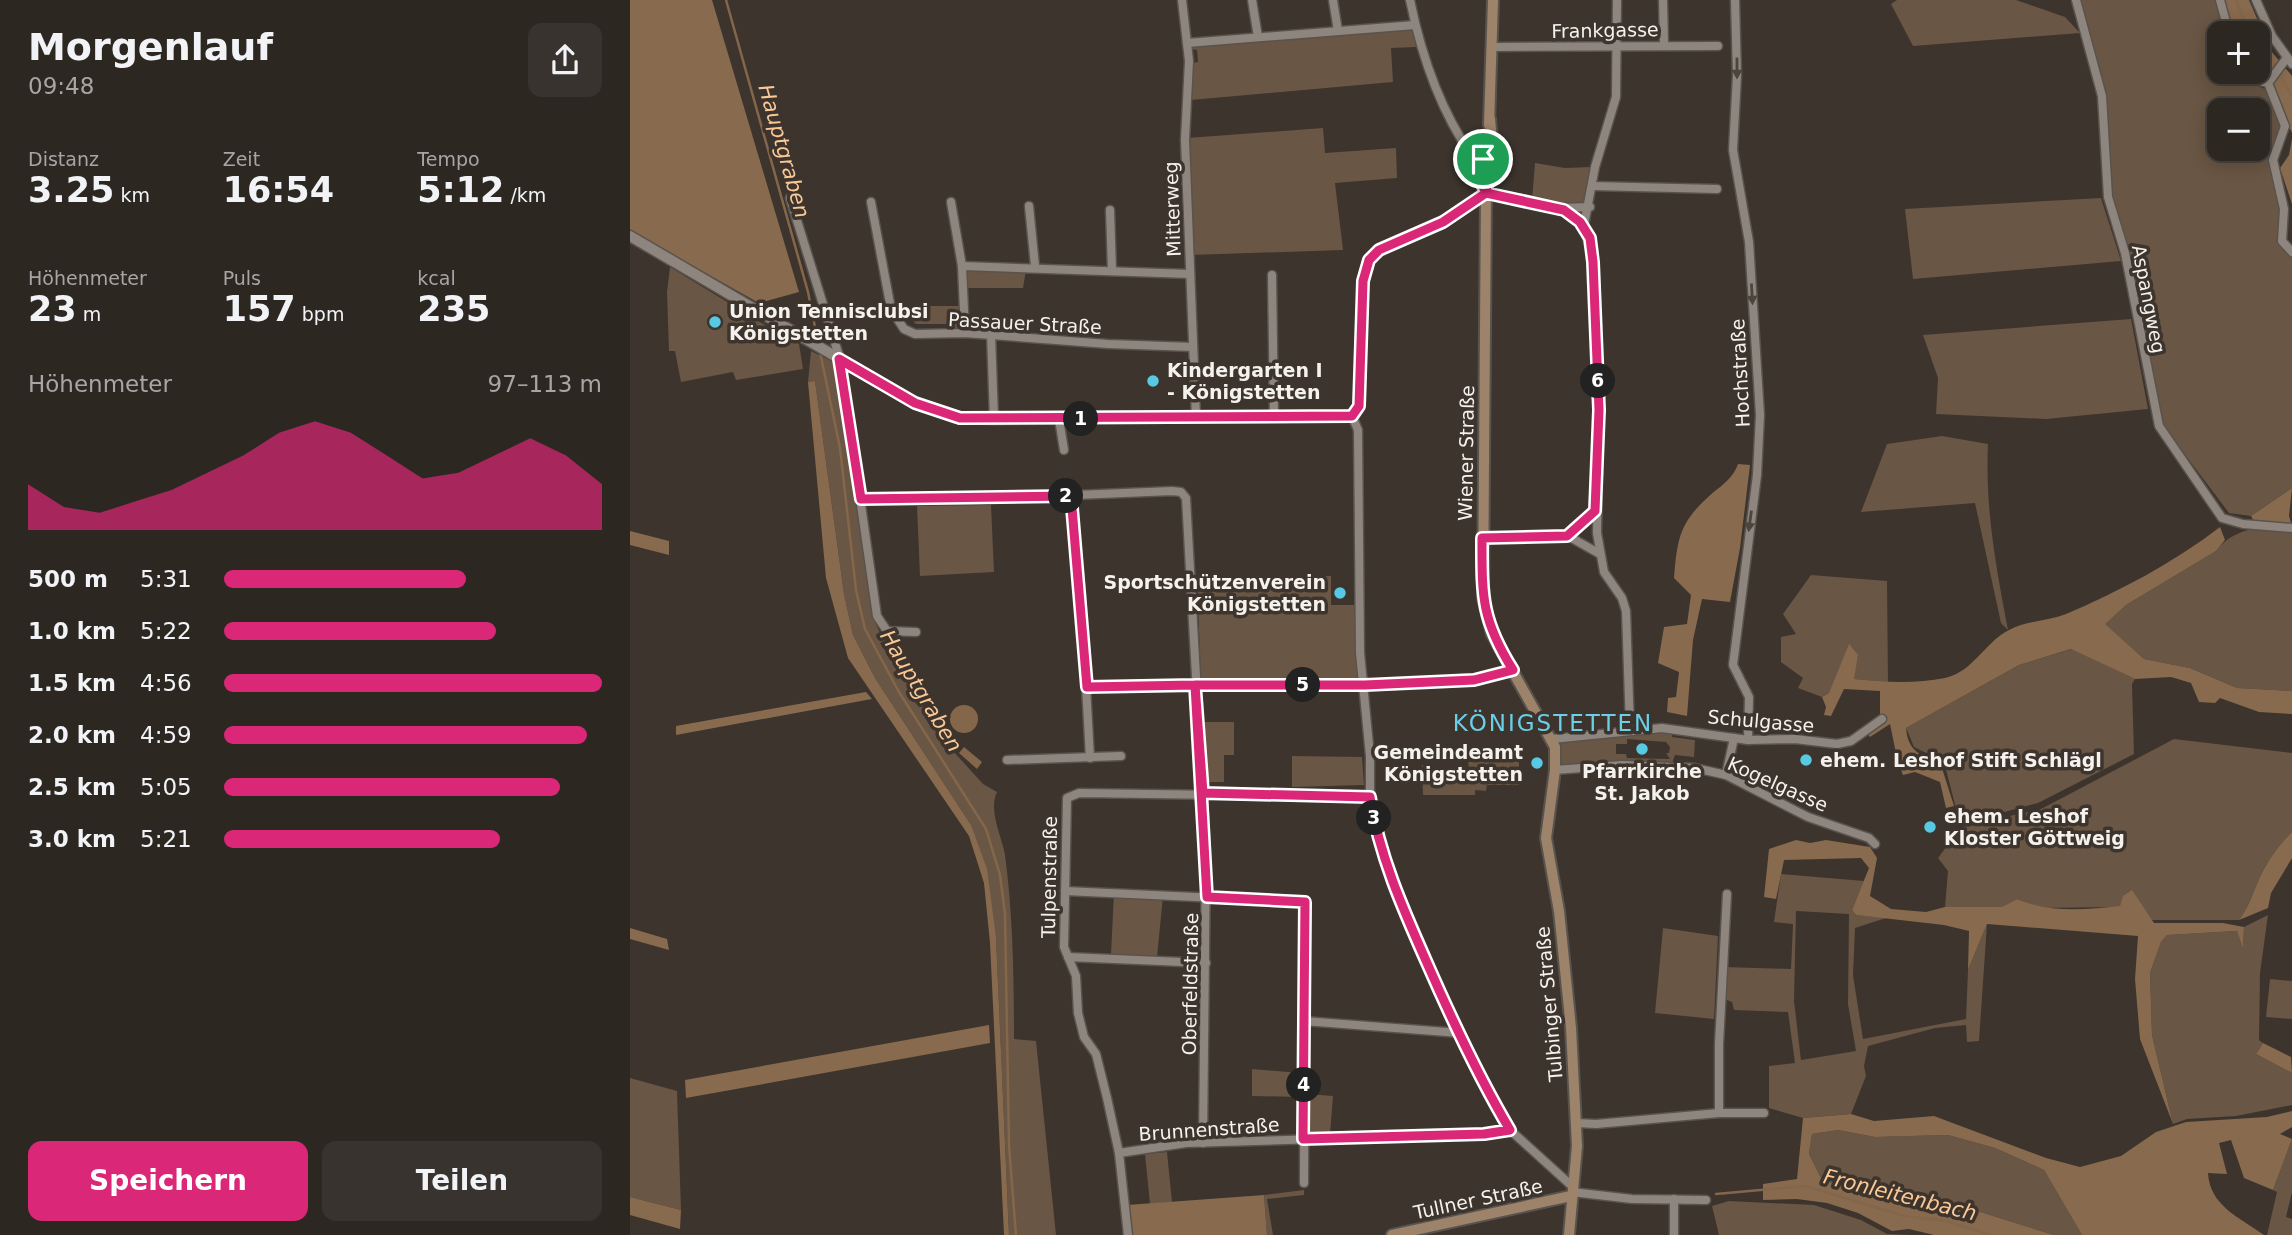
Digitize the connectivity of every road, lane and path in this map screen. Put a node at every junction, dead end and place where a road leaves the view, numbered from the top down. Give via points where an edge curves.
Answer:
1 (1182, 0) edge
2 (1252, 0) edge
3 (1333, 0) edge
4 (1410, 0) edge
5 (1493, 0) edge
6 (1618, 0) edge
7 (1663, 0) edge
8 (1735, 0) edge
9 (2076, 0) edge
10 (2220, 0) edge
11 (2256, 0) edge
12 (2226, 21) edge
13 (1415, 25) junction
14 (1338, 31) junction
15 (1258, 37) junction
16 (1187, 43) junction
17 (1664, 44) junction
18 (1718, 46) dead end
19 (1493, 47) junction
20 (1618, 47) junction
21 (2289, 61) edge
22 (2270, 78) edge
23 (2267, 84) edge
24 (1486, 159) junction
25 (1592, 186) junction
26 (1717, 189) dead end
27 (1486, 193) junction
28 (790, 198) dead end
29 (871, 202) dead end
30 (951, 202) dead end
31 (1029, 206) dead end
32 (1590, 207) junction
33 (1559, 208) junction
34 (1110, 209) dead end
35 (1585, 228) junction
36 (630, 236) edge
37 (2292, 252) edge
38 (962, 266) junction
39 (1035, 267) junction
40 (1112, 271) junction
41 (1190, 274) junction
42 (1272, 275) dead end
43 (965, 333) junction
44 (991, 334) junction
45 (1193, 347) junction
46 (838, 358) junction
47 (1274, 416) junction
48 (1352, 416) junction
49 (1196, 417) junction
50 (994, 419) junction
51 (1059, 419) junction
52 (1064, 450) dead end
53 (1071, 496) junction
54 (861, 499) junction
55 (1595, 511) junction
56 (2292, 528) edge
57 (1567, 536) junction
58 (1482, 538) junction
59 (1600, 554) junction
60 (916, 632) dead end
61 (1513, 670) junction
62 (1195, 685) junction
63 (1365, 685) junction
64 (1087, 687) junction
65 (1882, 719) dead end
66 (1630, 729) junction
67 (1552, 738) junction
68 (1734, 738) junction
69 (1748, 740) junction
70 (1121, 756) dead end
71 (1090, 758) junction
72 (1007, 760) dead end
73 (1555, 770) junction
74 (1726, 775) junction
75 (1203, 793) junction
76 (1370, 797) junction
77 (1875, 844) dead end
78 (1065, 891) junction
79 (1727, 894) dead end
80 (1207, 897) junction
81 (1068, 957) junction
82 (1206, 963) junction
83 (1304, 1021) junction
84 (1460, 1033) junction
85 (1719, 1113) junction
86 (1764, 1113) dead end
87 (1576, 1123) junction
88 (1510, 1130) junction
89 (1303, 1139) junction
90 (1203, 1143) junction
91 (1119, 1153) junction
92 (1304, 1183) dead end
93 (1572, 1191) junction
94 (1674, 1199) junction
95 (1706, 1200) dead end
96 (1128, 1235) edge
97 (1392, 1235) edge
98 (1569, 1235) edge
99 (1674, 1235) edge

1 - 16 street, Mitterweg
2 - 15 street
3 - 14 street
4 - 13 street
5 - 19 main road, Wiener Straße
6 - 20 street
7 - 17 street
8 -> 69 street, Hochstraße via 1733,150 1749,242 1760,415 1733,665 1749,697
9 - 56 street, Aspangweg via 2102,96 2108,197 2125,253 2159,426 2222,517 2243,524
10 - 12 street
11 - 21 street
13 - 14 street
13 - 24 street via 1431,76 1470,153
14 - 15 street
15 - 16 street
16 - 41 street, Mitterweg
17 - 18 street, Frankgasse
17 - 20 street, Frankgasse
19 - 20 street, Frankgasse
19 - 24 main road, Wiener Straße
20 - 25 street via 1613,111
21 - 22 street
23 - 37 street via 2285,126 2273,164 2284,209 2283,240
24 - 27 main road, Wiener Straße
25 - 26 street
25 - 32 street
27 - 33 street
27 - 48 street via 1443,222 1379,250 1369,260 1363,281 1359,406
27 - 58 main road, Wiener Straße
28 - 46 street
29 - 43 street, Passauer Straße via 891,309 899,323 923,335
30 - 38 street
31 - 39 street
32 - 33 street
32 - 35 street
33 - 35 street
34 - 40 street
35 - 55 street via 1593,262 1599,410
36 - 46 street
38 - 39 street
38 - 43 street
39 - 40 street
40 - 41 street
41 - 45 street, Mitterweg
42 - 47 street
43 - 44 street, Passauer Straße
44 - 45 street, Passauer Straße
44 - 50 street
45 - 49 street, Mitterweg
46 - 50 street via 937,412
46 - 54 street
47 - 48 street
47 - 49 street
48 - 63 street via 1358,430 1360,653
49 - 51 street
50 - 51 street
51 - 52 street
53 - 54 street
53 - 62 street, Oberfeldstraße via 1181,492 1186,498
53 - 64 street
54 - 60 street via 877,616 887,631
55 - 57 street
55 - 59 street
57 - 58 street
57 - 59 street
58 - 61 main road, Wiener Straße via 1485,611 1492,634
59 - 66 street via 1604,572 1626,611
61 - 63 street via 1474,680
61 - 67 main road, Wiener Straße
62 - 63 street
62 - 64 street
62 - 75 street, Oberfeldstraße
63 - 76 street
64 - 71 street
65 - 69 street, Schulgasse via 1851,741 1836,744
66 - 67 street, Schulgasse
66 - 68 street, Schulgasse via 1662,728
67 - 73 main road, Tulbinger Straße
68 - 69 street, Schulgasse
68 - 74 street
70 - 71 street
71 - 72 street
73 - 74 street, Kogelgasse via 1622,765 1695,768
73 - 87 main road, Tulbinger Straße via 1546,838 1568,982
74 - 77 street, Kogelgasse via 1808,817
75 - 76 street
75 - 78 street, Tulpenstraße via 1070,795 1066,802
75 - 80 street, Oberfeldstraße
76 - 84 street via 1389,872
78 - 80 street
78 - 81 street, Tulpenstraße via 1064,947
79 - 85 street
80 - 82 street, Oberfeldstraße
80 - 83 street via 1305,902
81 - 82 street
81 - 91 street, Tulpenstraße via 1076,976 1084,1037 1096,1054
82 - 90 street, Oberfeldstraße
83 - 84 street
83 - 89 street
84 - 88 street
85 - 86 street
85 - 87 street
87 - 93 main road, Tulbinger Straße via 1577,1170
88 - 89 street, Brunnenstraße
88 - 93 street
89 - 90 street, Brunnenstraße
89 - 92 street
90 - 91 street, Brunnenstraße
91 - 96 street, Tulpenstraße
93 - 94 street
93 - 97 main road, Tullner Straße
93 - 98 main road, Tulbinger Straße
94 - 95 street
94 - 99 street

